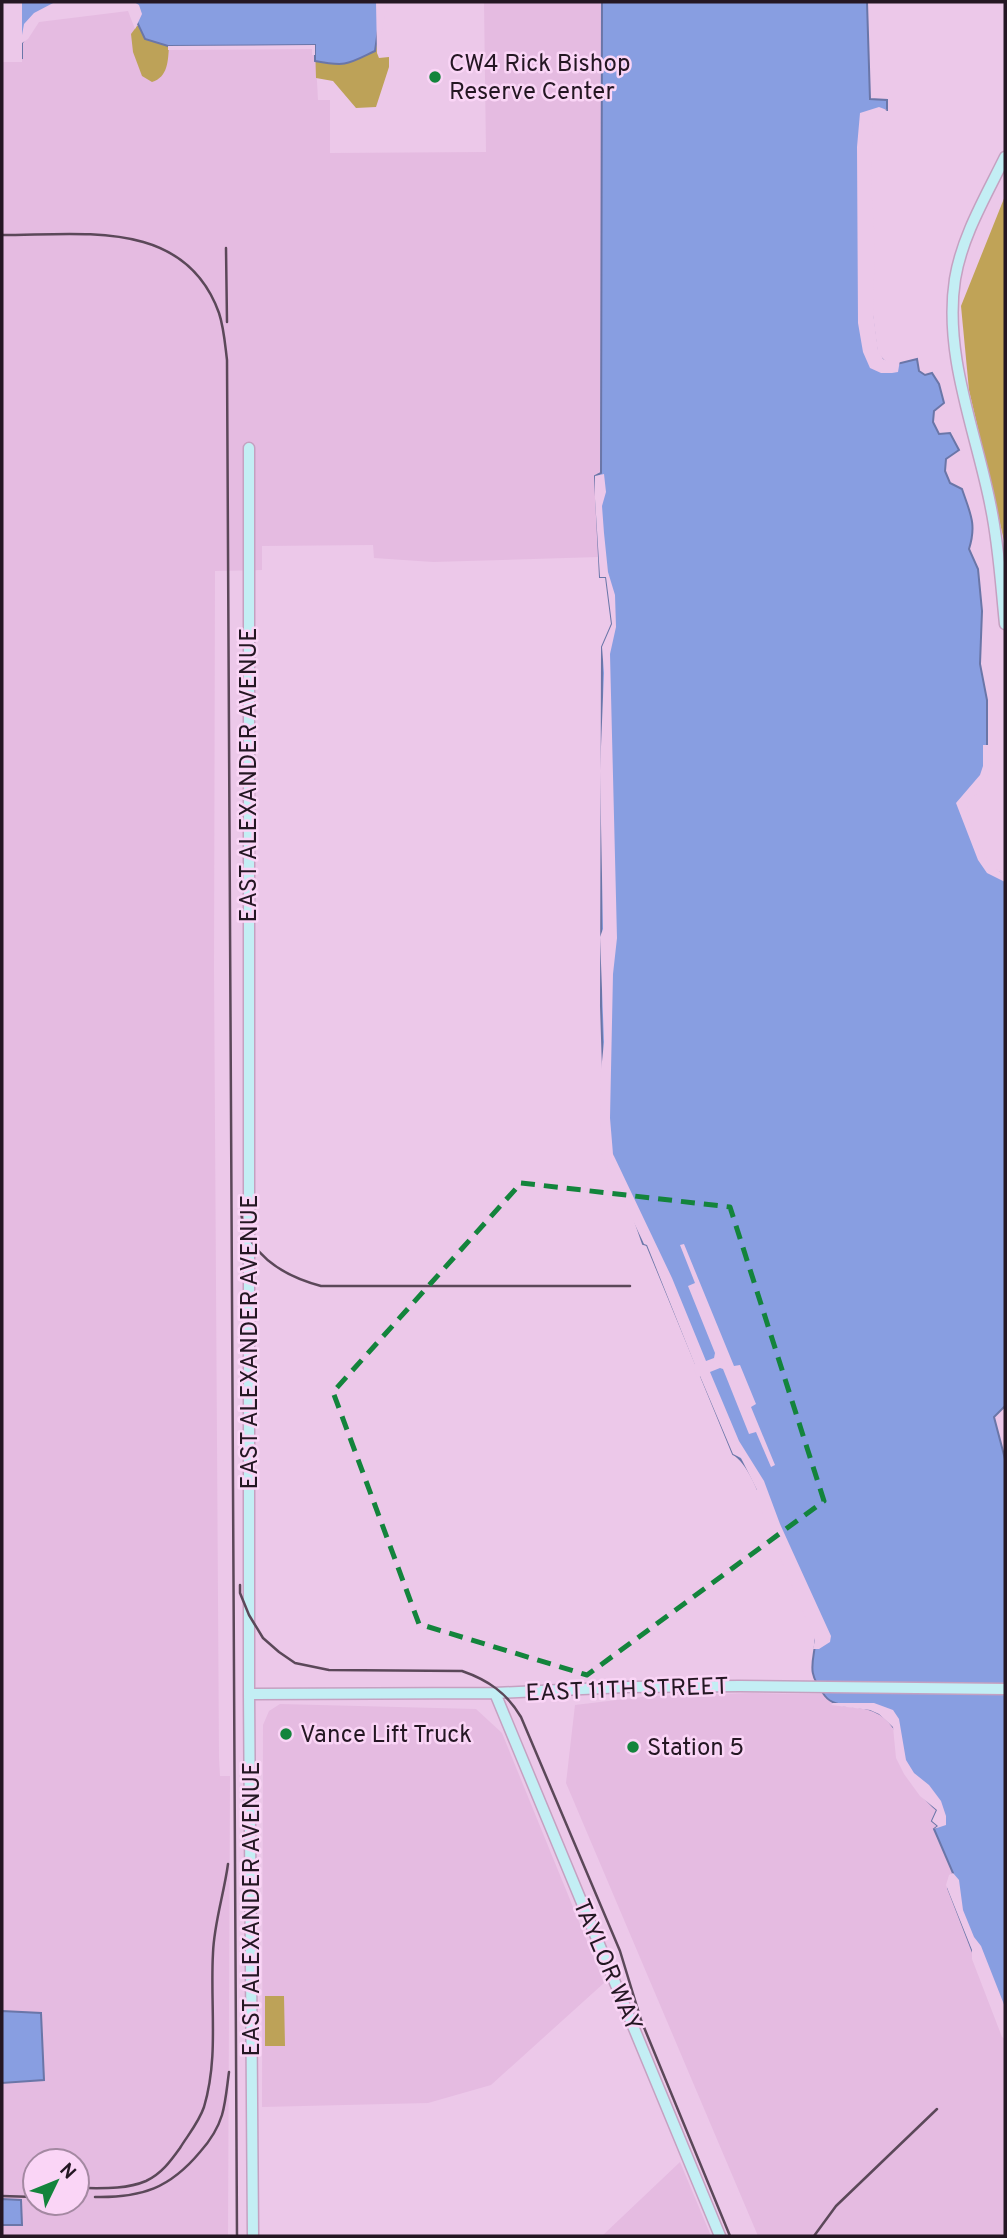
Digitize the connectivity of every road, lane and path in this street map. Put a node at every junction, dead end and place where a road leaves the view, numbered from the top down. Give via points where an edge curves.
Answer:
1 (1005, 157) edge
2 (249, 448) dead end
3 (1005, 624) edge
4 (1005, 1689) edge
5 (495, 1693) junction
6 (249, 1694) junction
7 (253, 2236) edge
8 (720, 2236) edge

1 - 3 street via 962,252 952,325 999,552
2 - 6 street, EAST ALEXANDER AVENUE
4 - 5 street, EAST 11TH STREET via 625,1687
5 - 6 street, EAST 11TH STREET
5 - 8 street, TAYLOR WAY
6 - 7 street, EAST ALEXANDER AVENUE

